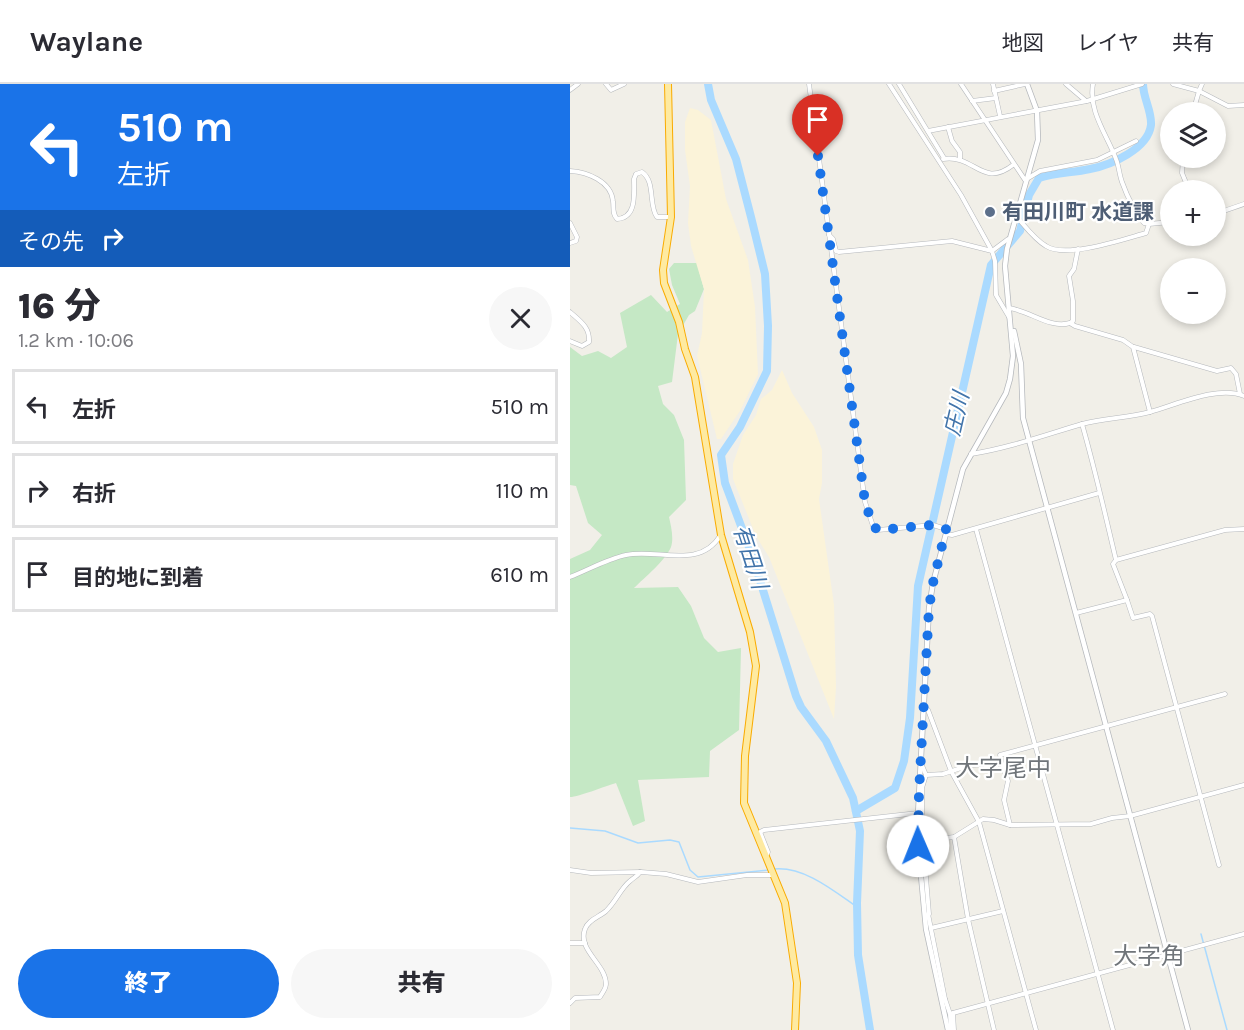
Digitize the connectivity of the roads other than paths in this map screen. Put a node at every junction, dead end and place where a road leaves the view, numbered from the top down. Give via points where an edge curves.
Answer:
1 (578, 84) edge
2 (606, 84) edge
3 (624, 84) edge
4 (668, 84) edge
5 (809, 84) edge
6 (889, 84) edge
7 (899, 84) edge
8 (961, 84) edge
9 (993, 84) edge
10 (1026, 84) edge
11 (1066, 84) edge
12 (1093, 84) edge
13 (1139, 84) edge
14 (1173, 84) edge
15 (1203, 84) edge
16 (570, 90) edge
17 (994, 91) junction
18 (1198, 91) junction
19 (996, 98) junction
20 (972, 101) junction
21 (1090, 101) junction
22 (1195, 102) edge
23 (1244, 105) edge
24 (1037, 111) junction
25 (1000, 116) junction
26 (984, 119) junction
27 (948, 127) junction
28 (928, 131) junction
29 (1136, 141) dead end
30 (1114, 153) junction
31 (944, 158) junction
32 (960, 159) junction
33 (939, 161) junction
34 (1013, 165) junction
35 (570, 171) edge
36 (1025, 180) junction
37 (1244, 204) edge
38 (1226, 210) edge
39 (1016, 215) junction
40 (671, 217) junction
41 (570, 223) edge
42 (1160, 223) edge
43 (1149, 224) junction
44 (828, 235) junction
45 (1008, 239) junction
46 (570, 243) edge
47 (1078, 249) junction
48 (992, 251) junction
49 (1009, 308) junction
50 (570, 312) edge
51 (1010, 320) junction
52 (1070, 323) junction
53 (570, 341) edge
54 (1133, 347) junction
55 (1012, 364) junction
56 (1021, 364) junction
57 (1242, 395) edge
58 (1150, 412) junction
59 (1082, 424) junction
60 (1029, 441) junction
61 (971, 454) junction
62 (1099, 493) junction
63 (1047, 508) junction
64 (976, 528) junction
65 (1244, 529) edge
66 (946, 531) junction
67 (721, 535) junction
68 (1116, 560) junction
69 (570, 577) edge
70 (1126, 600) junction
71 (1076, 614) junction
72 (1225, 694) dead end
73 (923, 703) junction
74 (1176, 707) junction
75 (1106, 726) junction
76 (1035, 745) junction
77 (920, 762) junction
78 (1002, 764) junction
79 (951, 771) junction
80 (926, 775) junction
81 (1244, 785) edge
82 (1201, 796) junction
83 (916, 813) junction
84 (1130, 816) junction
85 (979, 822) junction
86 (1056, 823) junction
87 (1010, 825) junction
88 (954, 837) junction
89 (923, 841) junction
90 (766, 856) junction
91 (919, 859) junction
92 (1219, 866) dead end
93 (570, 870) edge
94 (640, 872) junction
95 (775, 876) junction
96 (1003, 910) junction
97 (927, 914) junction
98 (968, 920) junction
99 (931, 928) junction
100 (1244, 934) edge
101 (585, 942) junction
102 (570, 943) edge
103 (1168, 954) junction
104 (1097, 974) junction
105 (1026, 993) junction
106 (942, 998) junction
107 (570, 1003) edge
108 (988, 1003) junction
109 (951, 1013) junction
110 (795, 1030) edge
111 (951, 1030) edge
112 (994, 1030) edge
113 (1036, 1030) edge
114 (1113, 1030) edge
115 (1188, 1030) edge

1 - 16 street
2 - 3 street via 613,90
4 - 40 highway
5 - 44 street
6 - 33 street
7 - 28 street
8 - 20 street
9 - 17 street
10 - 17 street
10 - 24 street
11 - 21 street
12 - 21 street
13 - 21 street
14 - 18 street
15 - 18 street
17 - 19 street
18 - 22 street
18 - 23 street via 1228,106
19 - 20 street
19 - 25 street
20 - 26 street
21 - 24 street
21 - 30 street
24 - 25 street
24 - 36 street via 1038,140
25 - 26 street
26 - 27 street
26 - 34 street
27 - 28 street
27 - 32 street
28 - 31 street
29 - 30 street
30 - 36 street via 1087,163 1040,171
30 - 43 street via 1131,202 1139,217
31 - 32 street
31 - 33 street
32 - 34 street via 992,175
33 - 48 street
34 - 36 street
35 - 40 street via 588,174 609,189 616,219 626,217 632,210 634,179 642,172 649,182 653,212 657,218
36 - 39 street
37 - 38 street
39 - 45 street
39 - 47 street via 1045,245 1062,251
40 - 67 highway via 664,283 695,377
41 - 46 street via 577,237
42 - 43 street
43 - 47 street via 1146,232
44 - 48 street via 839,252 952,241
44 - 66 street via 861,482 873,526 878,530 933,525
45 - 48 street
45 - 49 street via 1005,266
47 - 52 street via 1069,276 1073,301
48 - 51 street via 996,295
49 - 51 street
49 - 52 street via 1052,323
50 - 53 street via 587,329 589,342 582,346
51 - 55 street
51 - 56 street
52 - 54 street
54 - 57 street via 1217,370 1231,368
54 - 58 street
55 - 56 street via 1017,359
55 - 61 street via 1006,393
56 - 60 street via 1023,418
57 - 58 street via 1199,397
58 - 59 street
59 - 60 street
59 - 62 street
60 - 61 street
60 - 63 street
61 - 66 street
62 - 63 street
62 - 68 street
63 - 64 street
63 - 71 street
64 - 66 street via 952,535
64 - 76 street
65 - 68 street via 1225,530
66 - 73 street via 929,608
67 - 69 street via 715,545 686,557 624,555
67 - 90 highway via 756,666 743,795
68 - 70 street via 1113,564
70 - 71 street
70 - 74 street via 1134,618 1152,616
71 - 75 street
72 - 74 street
73 - 77 street
73 - 79 street
74 - 75 street
74 - 82 street
75 - 76 street
75 - 84 street
76 - 78 street via 1000,755
76 - 86 street
77 - 80 street
77 - 83 street
78 - 79 street via 970,765
78 - 87 street via 1008,782 1004,800
79 - 80 street
79 - 85 street
80 - 89 street via 922,788
81 - 82 street
82 - 84 street
82 - 92 street
83 - 90 street via 764,830 760,832
83 - 91 street
84 - 86 street via 1091,824
84 - 103 street
85 - 87 street via 994,820
85 - 88 street
85 - 96 street
86 - 87 street
86 - 104 street
88 - 89 street
88 - 98 street
89 - 91 street
89 - 97 street
90 - 95 highway
91 - 97 street
93 - 94 street
94 - 95 street via 698,882 747,874
94 - 101 street via 612,905 586,926
95 - 110 highway via 785,903 797,983
96 - 98 street
96 - 105 street
97 - 99 street
97 - 106 street
98 - 99 street
98 - 108 street
99 - 106 street
100 - 103 street
101 - 102 street
101 - 107 street via 606,982 605,988 598,998 575,998
103 - 104 street
103 - 115 street
104 - 105 street
104 - 114 street
105 - 108 street
105 - 113 street
106 - 109 street
106 - 111 street
108 - 109 street
108 - 112 street
109 - 111 street

